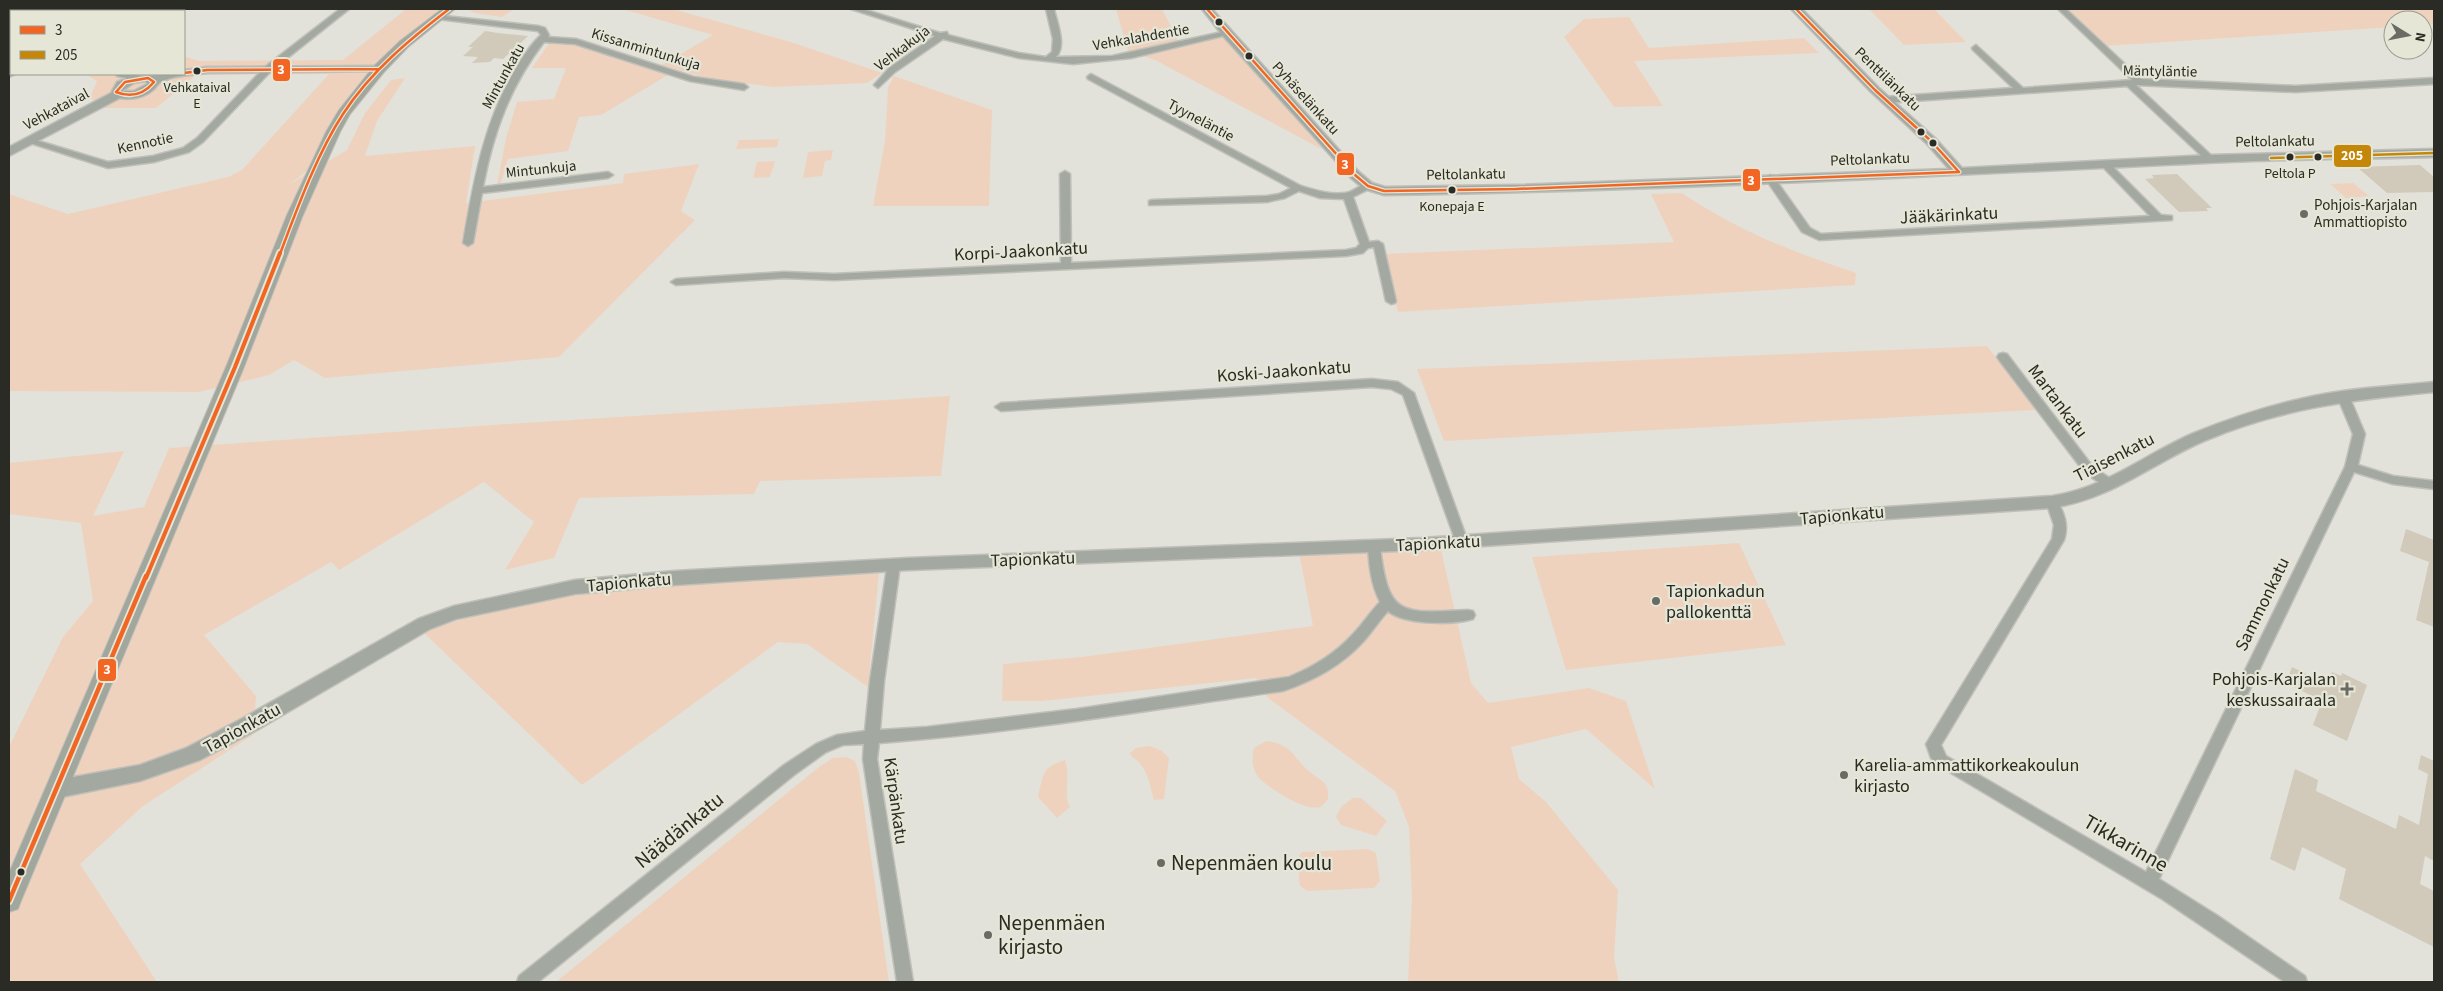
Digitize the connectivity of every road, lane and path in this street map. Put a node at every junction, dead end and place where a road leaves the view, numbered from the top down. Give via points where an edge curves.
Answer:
1 (345, 9) edge
2 (449, 9) edge
3 (855, 9) edge
4 (1050, 9) edge
5 (1207, 9) edge
6 (1796, 9) edge
7 (2062, 9) edge
8 (438, 17) junction
9 (944, 34) junction
10 (1227, 34) junction
11 (541, 39) junction
12 (1976, 48) dead end
13 (1049, 60) junction
14 (268, 69) junction
15 (378, 70) junction
16 (185, 73) edge
17 (111, 75) edge
18 (172, 75) edge
19 (1091, 77) dead end
20 (147, 79) junction
21 (2434, 81) edge
22 (2134, 82) junction
23 (119, 85) edge
24 (878, 85) dead end
25 (744, 88) dead end
26 (2020, 90) junction
27 (1885, 100) junction
28 (29, 141) junction
29 (9, 152) edge
30 (2434, 153) edge
31 (2210, 159) junction
32 (2105, 164) junction
33 (1959, 172) junction
34 (1065, 174) dead end
35 (608, 175) dead end
36 (1770, 178) junction
37 (1368, 186) junction
38 (1298, 188) junction
39 (477, 191) junction
40 (1348, 196) junction
41 (1152, 203) dead end
42 (468, 243) dead end
43 (1364, 245) junction
44 (1066, 266) junction
45 (676, 282) dead end
46 (1391, 301) dead end
47 (2003, 356) dead end
48 (2434, 387) edge
49 (2343, 396) junction
50 (1001, 407) dead end
51 (2351, 467) junction
52 (2110, 484) junction
53 (2434, 485) edge
54 (2052, 502) junction
55 (1462, 542) junction
56 (1374, 546) junction
57 (893, 564) junction
58 (1386, 604) junction
59 (1468, 615) dead end
60 (872, 735) junction
61 (57, 788) junction
62 (2150, 881) junction
63 (9, 901) edge
64 (525, 982) edge
65 (905, 982) edge
66 (2299, 982) edge

1 - 14 street, Kennotie
2 - 8 main road
3 - 9 street, Vehkalahdentie
4 - 13 street via 1056,53
5 - 10 street, Pyhäselänkatu
6 - 27 street, Penttilänkatu
7 - 22 street
8 - 11 street, Mintunkatu via 538,29 545,35
8 - 15 main road
9 - 13 street, Vehkalahdentie via 1020,56
9 - 24 street, Vehkakuja via 892,70
10 - 13 street, Vehkalahdentie via 1115,58
10 - 37 street, Pyhäselänkatu
11 - 25 street, Kissanmintunkuja via 581,44 693,79
11 - 39 street, Mintunkatu via 515,75 497,110 483,155
12 - 26 street
14 - 15 street
14 - 16 street
14 - 28 street, Kennotie via 200,140 186,150 154,159 108,165
15 - 61 main road via 333,132 295,215 194,466
17 - 23 street
18 - 20 street
19 - 38 street, Tyyneläntie
20 - 23 street
20 - 23 street via 153,86 129,95
21 - 22 street, Mäntyläntie via 2295,89
22 - 26 street, Mäntyläntie
22 - 31 street
23 - 28 street, Vehkataival
26 - 27 street, Mäntyläntie
27 - 33 street, Penttilänkatu via 1926,136
28 - 29 street, Vehkataival
30 - 31 street, Peltolankatu
31 - 32 street, Peltolankatu
32 - 33 street, Peltolankatu
32 - 36 street, Jääkärinkatu via 2164,218 1819,237 1806,230
33 - 36 street, Peltolankatu
34 - 44 street
35 - 39 street, Mintunkuja
36 - 37 street, Peltolankatu via 1410,191 1384,191
37 - 40 street
38 - 40 street via 1320,195
38 - 41 street via 1267,199
39 - 42 street, Mintunkatu
40 - 43 street
43 - 44 street, Korpi-Jaakonkatu via 1359,251 1346,253
43 - 46 street via 1378,244
44 - 45 street, Korpi-Jaakonkatu via 834,277 784,275
47 - 52 street, Martankatu via 2089,470
48 - 49 street, Tiaisenkatu
49 - 51 street, Sammonkatu via 2359,434
49 - 52 street, Tiaisenkatu via 2288,407 2238,422 2197,438
50 - 55 street, Koski-Jaakonkatu via 1372,383 1394,385 1408,393
51 - 53 street via 2392,480
51 - 62 street, Sammonkatu
52 - 54 street, Tiaisenkatu via 2078,498
54 - 55 street, Tapionkatu
54 - 62 street, Tikkarinne via 2062,530 2058,540 1933,744 1941,760
55 - 56 street, Tapionkatu
56 - 57 street, Tapionkatu
56 - 58 street
57 - 60 street, Kärpänkatu
57 - 61 street, Tapionkatu via 575,587 454,613 392,641 193,754 101,782
58 - 59 street via 1413,617
58 - 60 street, Näädänkatu via 1339,655 1314,672 1283,685 1077,715 890,736
60 - 64 street, Näädänkatu via 842,739 821,748 789,770
60 - 65 street, Kärpänkatu via 870,760
61 - 63 main road
62 - 66 street, Tikkarinne via 2241,939

